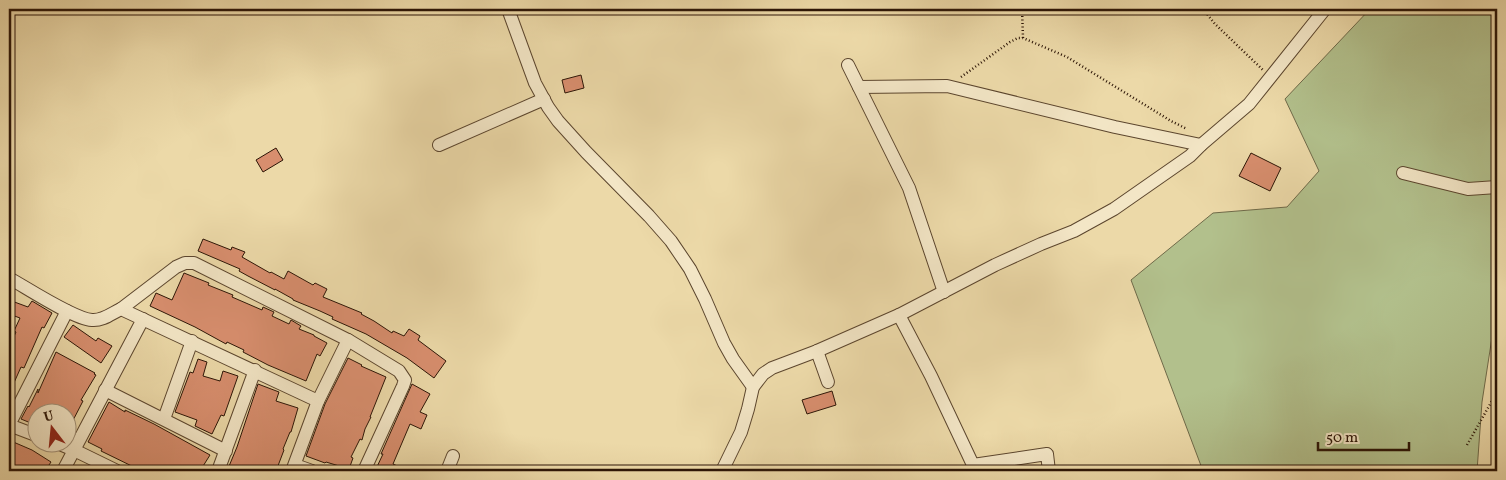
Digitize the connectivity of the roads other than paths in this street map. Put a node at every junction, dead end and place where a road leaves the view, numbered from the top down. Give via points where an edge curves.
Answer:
1 (508, 9) edge
2 (1324, 9) edge
3 (848, 65) dead end
4 (858, 87) junction
5 (544, 99) junction
6 (1204, 142) junction
7 (440, 145) dead end
8 (1403, 173) dead end
9 (1497, 187) edge
10 (9, 278) edge
11 (944, 292) junction
12 (121, 308) junction
13 (68, 311) junction
14 (899, 314) junction
15 (143, 319) junction
16 (348, 340) junction
17 (192, 341) junction
18 (817, 351) junction
19 (255, 370) junction
20 (828, 382) dead end
21 (753, 386) junction
22 (105, 390) junction
23 (318, 401) junction
24 (164, 420) junction
25 (28, 432) edge
26 (78, 442) edge
27 (226, 451) junction
28 (73, 452) edge
29 (78, 452) edge
30 (453, 456) dead end
31 (294, 468) edge
32 (973, 468) edge
33 (64, 471) edge
34 (117, 471) edge
35 (218, 471) edge
36 (312, 471) edge
37 (364, 471) edge
38 (447, 471) edge
39 (722, 471) edge
40 (1049, 471) edge

1 - 5 street
2 - 6 street via 1249,104
3 - 4 street
4 - 6 street via 947,86 1115,127
4 - 11 street via 909,188
5 - 7 street
5 - 21 street via 558,121 671,241 690,269 733,359
6 - 11 street via 1190,156 1114,209
8 - 9 street via 1468,189
10 - 13 street
11 - 14 street
12 - 13 street via 92,320
12 - 15 street
12 - 16 street via 176,268 194,263
13 - 25 street via 9,424
14 - 18 street
14 - 32 street
15 - 17 street
15 - 22 street
16 - 23 street
16 - 37 street via 399,371 405,380
17 - 19 street
17 - 24 street
18 - 20 street
18 - 21 street via 772,368
19 - 23 street
19 - 27 street
21 - 39 street via 740,432
22 - 24 street
22 - 26 street
23 - 31 street
24 - 27 street
27 - 35 street
28 - 33 street
29 - 34 street
30 - 38 street
31 - 36 street
32 - 40 street via 1047,454

